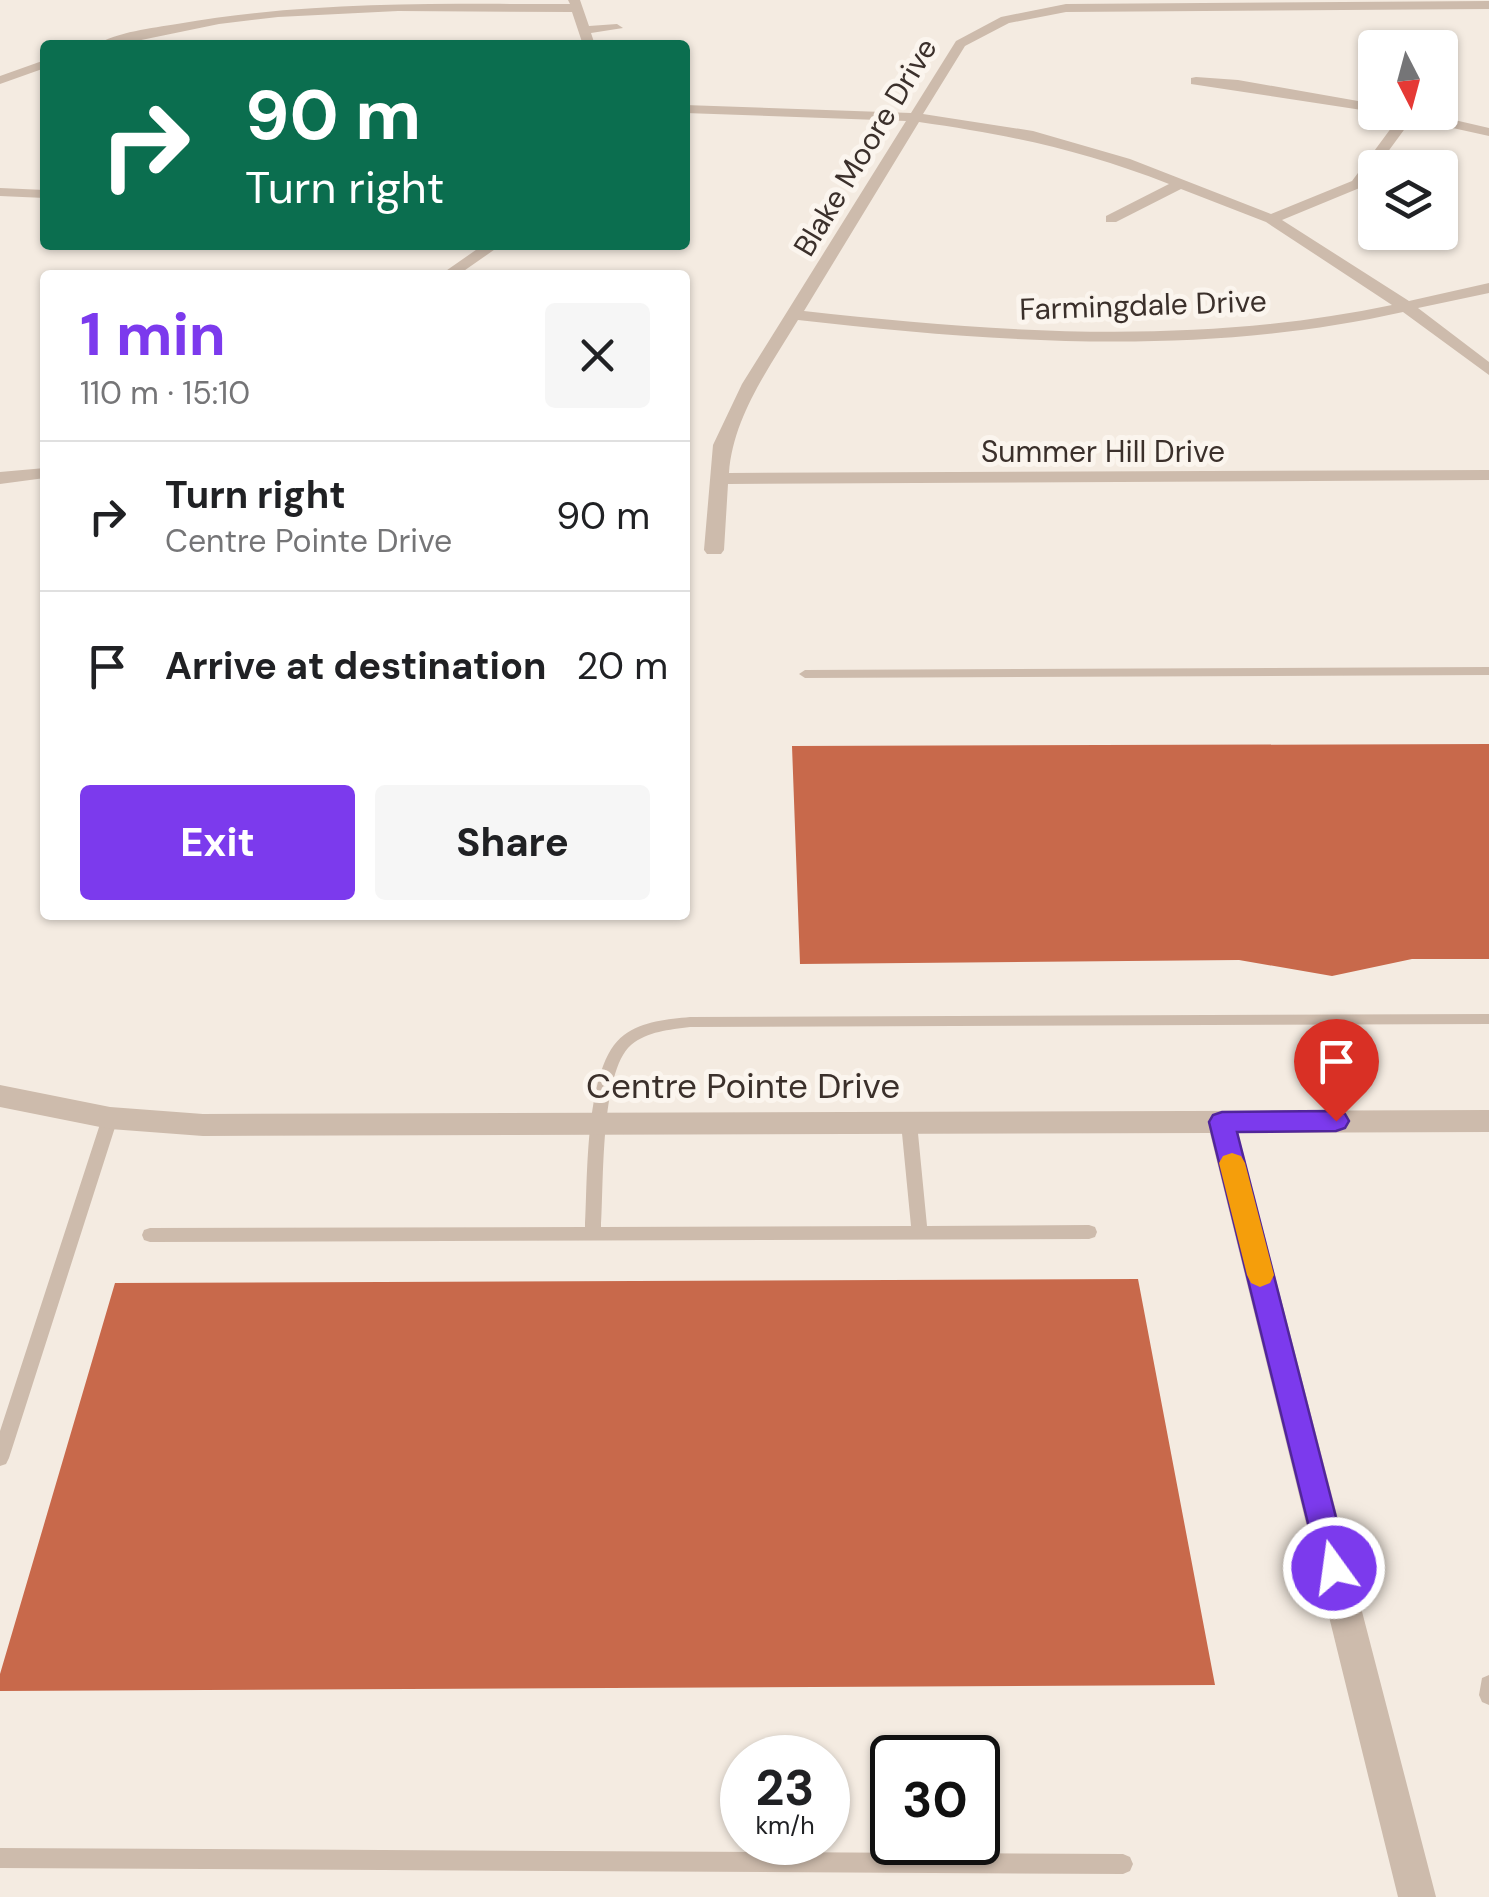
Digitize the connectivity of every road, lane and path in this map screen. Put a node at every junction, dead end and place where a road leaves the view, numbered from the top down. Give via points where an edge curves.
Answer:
1 (576, 4) edge
2 (1489, 6) edge
3 (168, 10) dead end
4 (186, 24) junction
5 (617, 28) dead end
6 (585, 30) junction
7 (122, 40) edge
8 (588, 40) edge
9 (15, 63) dead end
10 (38, 66) edge
11 (0, 80) edge
12 (1196, 81) dead end
13 (1358, 105) edge
14 (690, 109) edge
15 (915, 116) junction
16 (1458, 125) edge
17 (1395, 130) edge
18 (1489, 132) edge
19 (1182, 183) junction
20 (0, 192) edge
21 (40, 194) edge
22 (1111, 219) dead end
23 (1271, 219) junction
24 (486, 250) edge
25 (456, 270) edge
26 (1489, 288) edge
27 (1404, 305) junction
28 (795, 316) junction
29 (1489, 370) edge
30 (40, 474) edge
31 (1489, 475) edge
32 (0, 478) edge
33 (718, 479) junction
34 (714, 550) dead end
35 (1489, 671) edge
36 (805, 674) dead end
37 (1489, 1019) edge
38 (0, 1096) edge
39 (110, 1118) junction
40 (1489, 1121) edge
41 (1222, 1122) junction
42 (910, 1123) junction
43 (599, 1124) junction
44 (920, 1232) junction
45 (1089, 1232) dead end
46 (593, 1233) junction
47 (150, 1235) dead end
48 (0, 1458) edge
49 (1489, 1685) edge
50 (1489, 1695) edge
51 (0, 1858) edge
52 (1122, 1864) dead end
53 (1417, 1897) edge

1 - 4 street via 326,7
1 - 6 street
2 - 15 street, Blake Moore Drive via 1112,5 1035,14 1004,20 960,44
3 - 4 street
4 - 7 street
5 - 6 street
6 - 8 street
9 - 10 street
10 - 11 street
12 - 13 street
14 - 15 street
15 - 19 street via 1080,147
15 - 28 street, Blake Moore Drive
16 - 18 street
17 - 23 street via 1358,184
19 - 22 street
19 - 23 street
20 - 21 street
23 - 27 street
24 - 25 street
26 - 27 street, Farmingdale Drive
27 - 28 street, Farmingdale Drive via 1299,327 1162,337 974,335
27 - 29 street
28 - 33 street, Blake Moore Drive via 722,444
30 - 32 street
31 - 33 street, Summer Hill Drive
33 - 34 street, Blake Moore Drive
35 - 36 lane
37 - 43 lane via 673,1023 640,1031 614,1052 602,1077
38 - 39 street, Centre Pointe Drive
39 - 43 street, Centre Pointe Drive via 203,1125
39 - 48 lane
40 - 41 street, Centre Pointe Drive
41 - 42 street, Centre Pointe Drive
41 - 53 street
42 - 43 street, Centre Pointe Drive
42 - 44 lane
43 - 46 lane
44 - 45 lane
44 - 46 lane
46 - 47 lane
49 - 50 lane
51 - 52 lane

